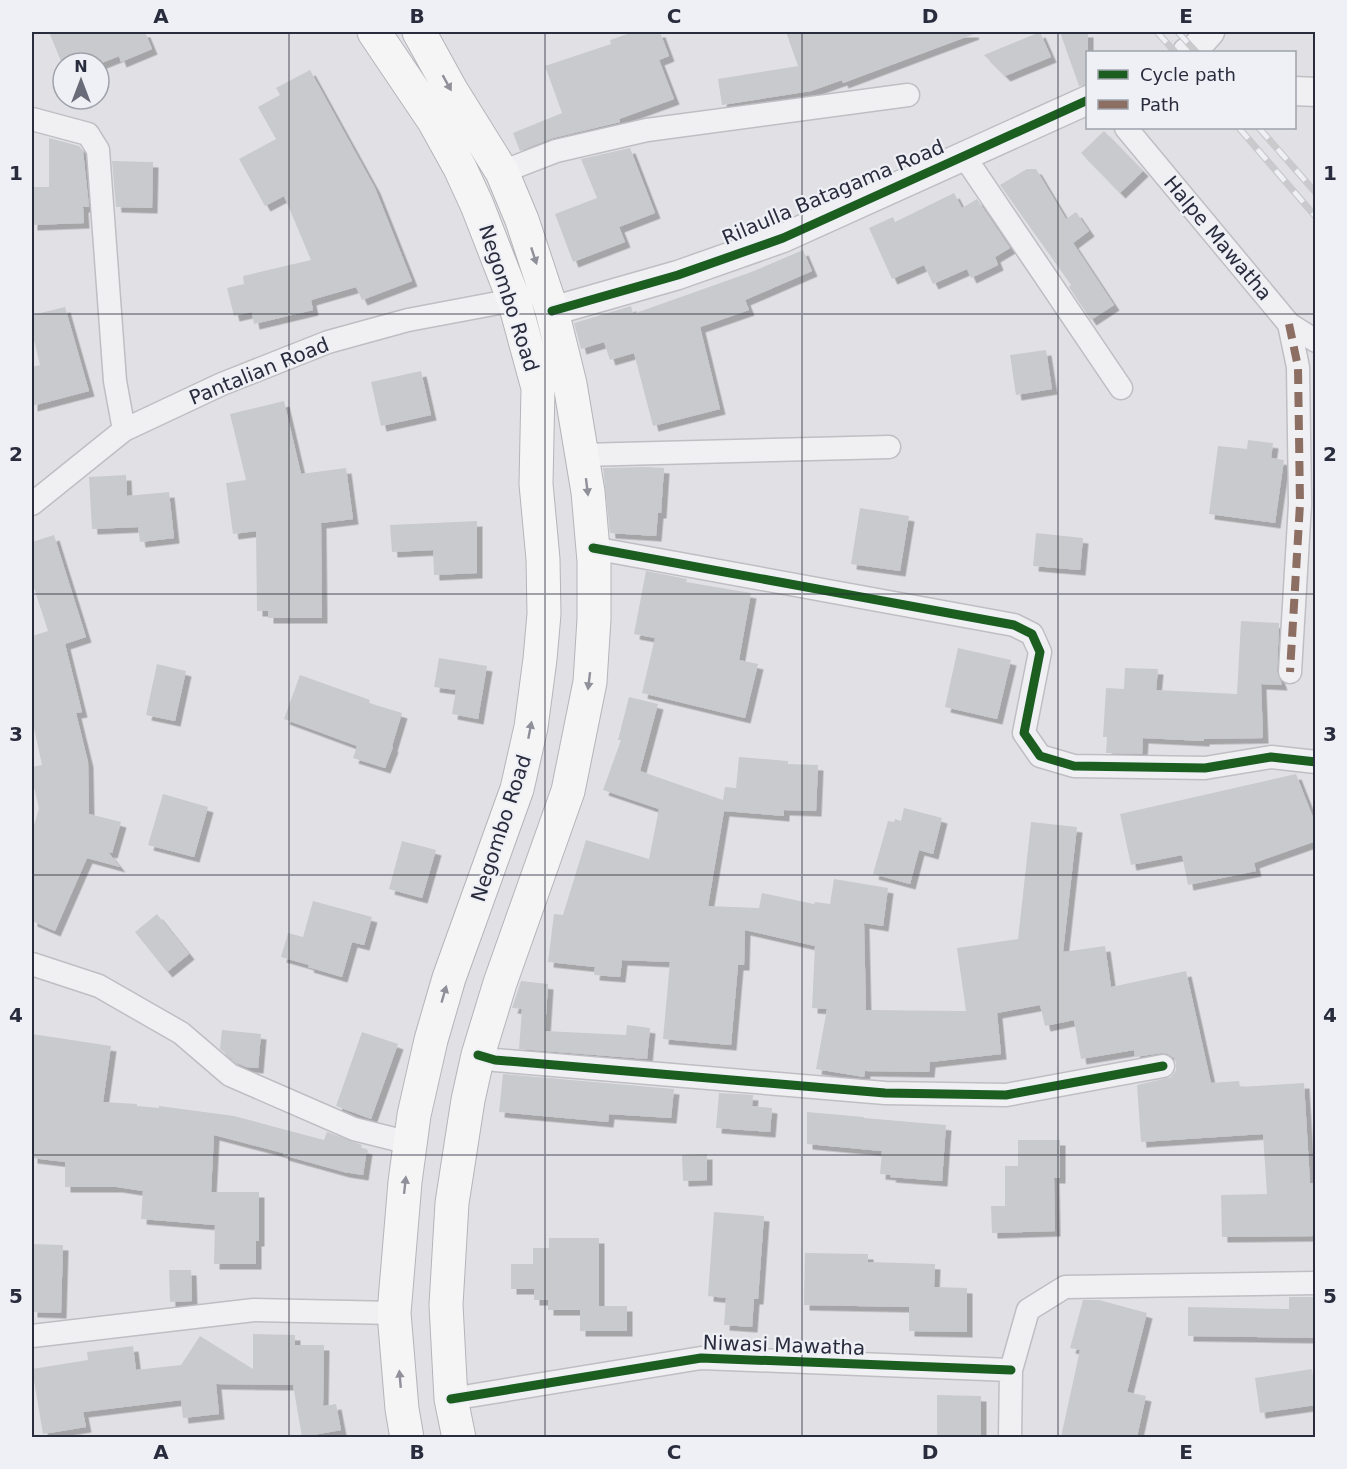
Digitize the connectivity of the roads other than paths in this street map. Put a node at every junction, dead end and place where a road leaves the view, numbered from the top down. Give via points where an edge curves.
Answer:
1 (374, 32) edge
2 (419, 32) edge
3 (1210, 32) edge
4 (1191, 51) edge
5 (1296, 91) edge
6 (1316, 92) edge
7 (908, 95) dead end
8 (1086, 101) edge
9 (32, 119) edge
10 (1127, 129) edge
11 (964, 156) junction
12 (502, 172) junction
13 (514, 300) junction
14 (552, 311) junction
15 (1289, 324) junction
16 (1316, 341) edge
17 (1121, 388) dead end
18 (124, 430) junction
19 (889, 447) dead end
20 (582, 455) junction
21 (32, 504) edge
22 (593, 548) junction
23 (1290, 672) dead end
24 (1316, 762) edge
25 (32, 964) edge
26 (478, 1055) junction
27 (1163, 1066) dead end
28 (410, 1143) junction
29 (1316, 1283) edge
30 (394, 1313) junction
31 (32, 1336) edge
32 (1011, 1370) junction
33 (451, 1400) junction
34 (407, 1437) edge
35 (459, 1437) edge
36 (1011, 1437) edge

1 - 13 highway, Negombo Road via 434,121 460,168
2 -> 12 highway, Negombo Road
3 - 4 street
5 - 6 street
7 - 12 street via 647,130 556,151
8 - 11 street, Rilaulla Batagama Road
9 - 18 street via 88,134 98,150 115,381
10 - 15 street, Halpe Mawatha
11 - 14 street, Rilaulla Batagama Road via 783,238
11 - 17 street
12 -> 14 highway, Negombo Road
13 - 18 street, Pantalian Road via 408,320 328,342 222,384
28 -> 13 highway, Negombo Road via 430,1040 517,789 539,670 544,614 536,484 538,388
14 - 20 highway, Negombo Road
15 - 16 street, Halpe Mawatha
15 - 23 street via 1298,366 1300,504
18 - 21 street, Pantalian Road
19 - 20 street
20 -> 22 highway, Negombo Road
22 - 24 street via 1014,625 1032,634 1040,652 1024,733 1040,756 1074,766 1205,768 1271,757
22 -> 26 highway, Negombo Road via 590,682 570,780
25 - 28 street via 99,986 181,1033 230,1074 354,1129
26 - 27 street via 495,1060 885,1093 1006,1095
26 - 33 highway, Negombo Road via 452,1203 446,1305
30 -> 28 highway, Negombo Road
29 - 32 street via 1065,1287 1028,1310
30 - 31 street via 254,1310
34 -> 30 highway, Negombo Road
32 - 33 street, Niwasi Mawatha via 701,1359
32 - 36 street
33 - 35 highway, Negombo Road

